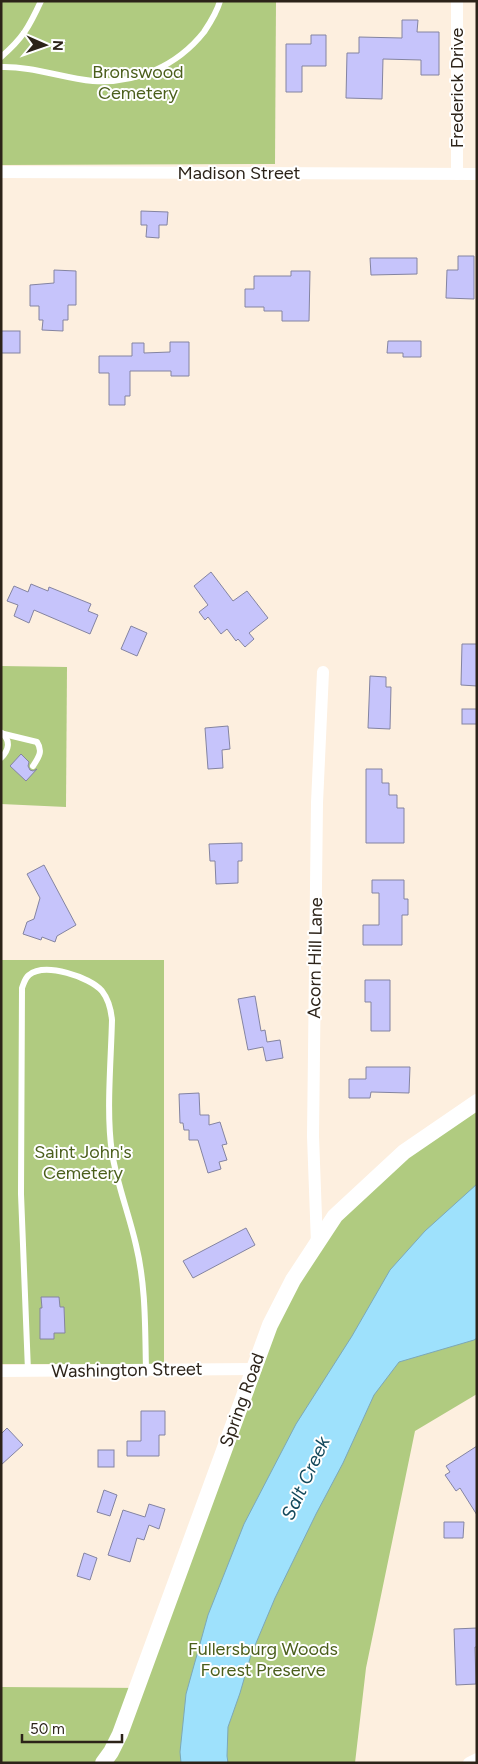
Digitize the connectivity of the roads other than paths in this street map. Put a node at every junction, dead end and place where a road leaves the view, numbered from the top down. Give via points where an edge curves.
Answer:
1 (41, 1) edge
2 (220, 1) edge
3 (457, 1) edge
4 (1, 57) edge
5 (1, 67) edge
6 (1, 172) edge
7 (456, 174) junction
8 (477, 174) edge
9 (323, 672) dead end
10 (3, 734) edge
11 (1, 758) edge
12 (34, 766) dead end
13 (477, 1102) edge
14 (317, 1244) junction
15 (254, 1369) junction
16 (146, 1370) junction
17 (1, 1371) edge
18 (28, 1371) junction
19 (477, 1759) edge
20 (103, 1763) edge
21 (469, 1763) edge

1 - 4 lane via 24,35
2 - 5 lane via 209,24 186,52 164,67 144,75 126,80 93,81
3 - 7 street, Frederick Drive
6 - 7 street, Madison Street
7 - 8 street, Madison Street
9 - 14 street, Acorn Hill Lane via 316,803 313,1116
10 - 11 lane via 8,745
10 - 12 lane via 37,742 40,752
13 - 14 street, Spring Road via 404,1152 335,1216
14 - 15 street, Spring Road via 279,1306
15 - 16 street, Washington Street
15 - 20 street, Spring Road via 120,1734
16 - 18 street, Washington Street
16 - 18 lane via 141,1270 111,1146 111,1007 101,990 92,983 63,972 46,970 28,975 22,988 21,1194
17 - 18 street, Washington Street
19 - 21 street

